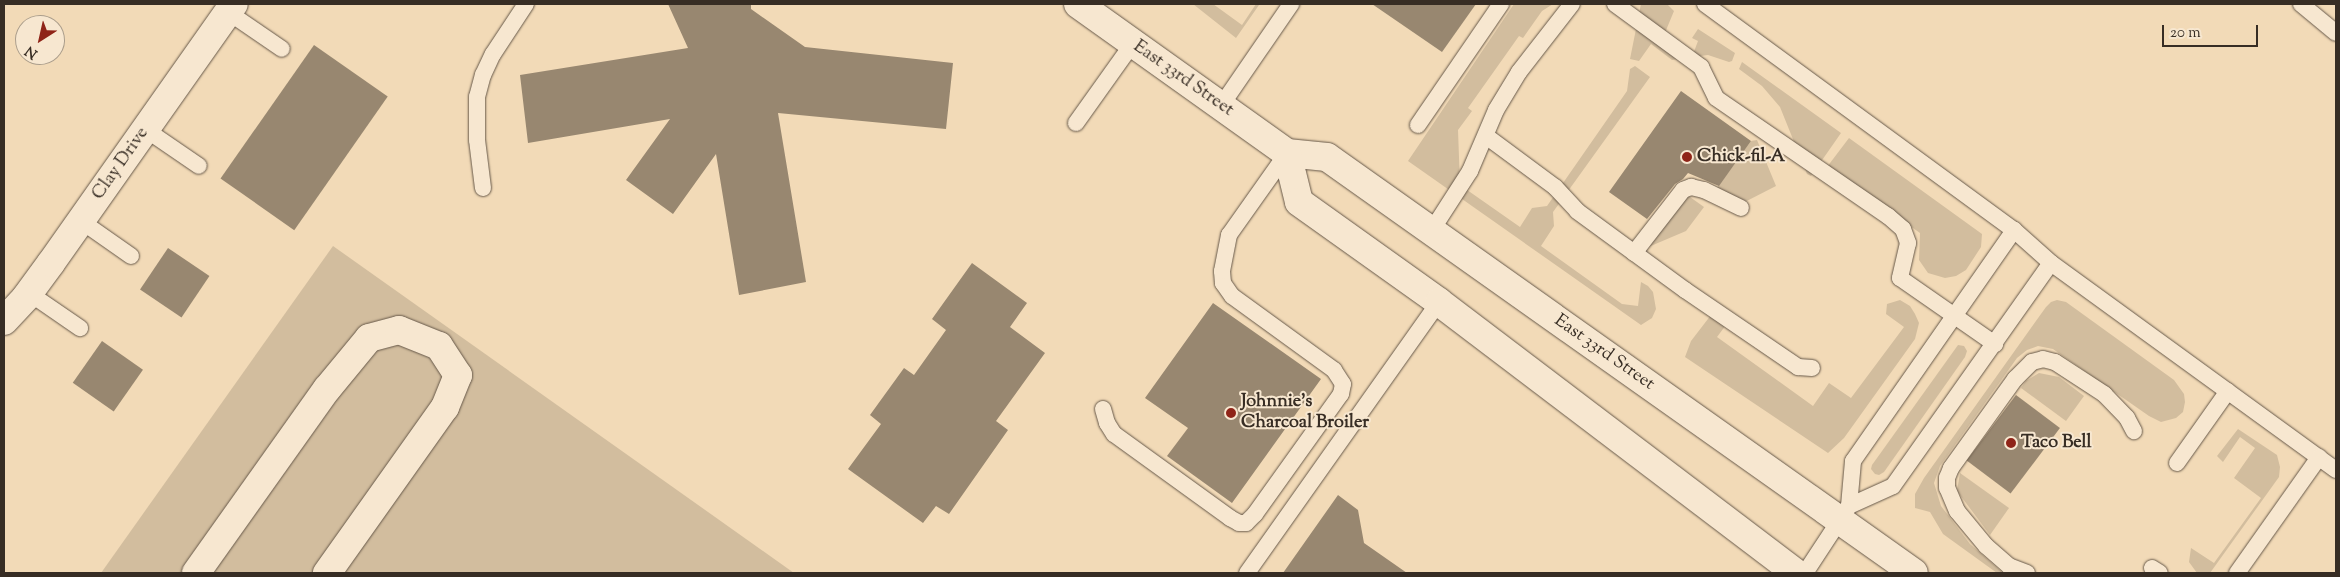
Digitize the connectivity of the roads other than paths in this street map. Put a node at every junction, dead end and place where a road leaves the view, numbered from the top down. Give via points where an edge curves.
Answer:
1 (526, 4) edge
2 (1078, 4) edge
3 (1291, 4) edge
4 (1501, 4) edge
5 (1572, 4) edge
6 (1615, 4) edge
7 (1705, 4) edge
8 (2301, 4) edge
9 (224, 9) edge
10 (2336, 34) edge
11 (1133, 43) junction
12 (282, 49) dead end
13 (1221, 106) junction
14 (1076, 123) dead end
15 (1418, 125) dead end
16 (145, 129) junction
17 (1486, 136) junction
18 (1287, 154) junction
19 (199, 166) dead end
20 (483, 188) dead end
21 (1741, 208) dead end
22 (81, 221) junction
23 (1432, 230) junction
24 (2014, 230) junction
25 (1634, 253) junction
26 (130, 256) dead end
27 (2051, 263) junction
28 (29, 293) junction
29 (1439, 302) junction
30 (1954, 315) junction
31 (4, 321) edge
32 (80, 328) dead end
33 (1995, 344) junction
34 (1812, 368) dead end
35 (2228, 391) junction
36 (1103, 409) dead end
37 (2134, 431) dead end
38 (2319, 457) junction
39 (2177, 462) dead end
40 (2336, 470) edge
41 (1844, 513) junction
42 (196, 573) edge
43 (327, 573) edge
44 (1247, 573) edge
45 (1796, 573) edge
46 (1804, 573) edge
47 (1914, 573) edge
48 (2027, 573) edge
49 (2237, 573) edge

1 - 20 lane via 492,54 477,97 477,140
2 - 11 main road, East 33rd Street
3 - 13 lane
4 - 15 lane
5 - 17 lane via 1519,72 1496,110
6 - 30 lane via 1701,67 1716,98 1888,216 1902,229 1908,243 1900,278
7 - 24 lane
8 - 10 lane
9 - 12 lane
9 - 16 main road, Clay Drive
11 - 13 main road, East 33rd Street
11 - 14 lane
13 - 18 main road, East 33rd Street
16 - 19 lane
16 - 22 main road, Clay Drive
17 - 23 lane via 1470,171
17 - 25 lane via 1555,186 1577,211
18 - 23 main road, East 33rd Street via 1327,157
18 - 29 main road via 1299,202
18 - 36 lane via 1229,235 1223,283 1232,296 1334,370 1343,384 1341,394 1255,514 1246,523 1230,518 1114,434
21 - 25 lane via 1691,186 1683,190
22 - 26 lane
22 - 28 main road, Clay Drive
23 - 41 main road, East 33rd Street
24 - 27 lane
24 - 30 lane
25 - 34 lane via 1798,367
27 - 33 lane
27 - 35 lane
28 - 31 main road, Clay Drive
28 - 32 lane
29 - 44 lane
29 - 45 main road
30 - 33 lane
30 - 41 lane via 1853,460
33 - 41 lane via 1893,486
35 - 38 lane
35 - 39 lane
37 - 48 lane via 2104,394 2055,362 2043,359 2032,362 2015,379 1951,468 1947,488 1957,512 1986,546 2009,566
38 - 40 lane
38 - 49 lane
41 - 46 lane
41 - 47 main road, East 33rd Street
42 - 43 main road via 368,338 399,330 439,346 458,375 445,407

